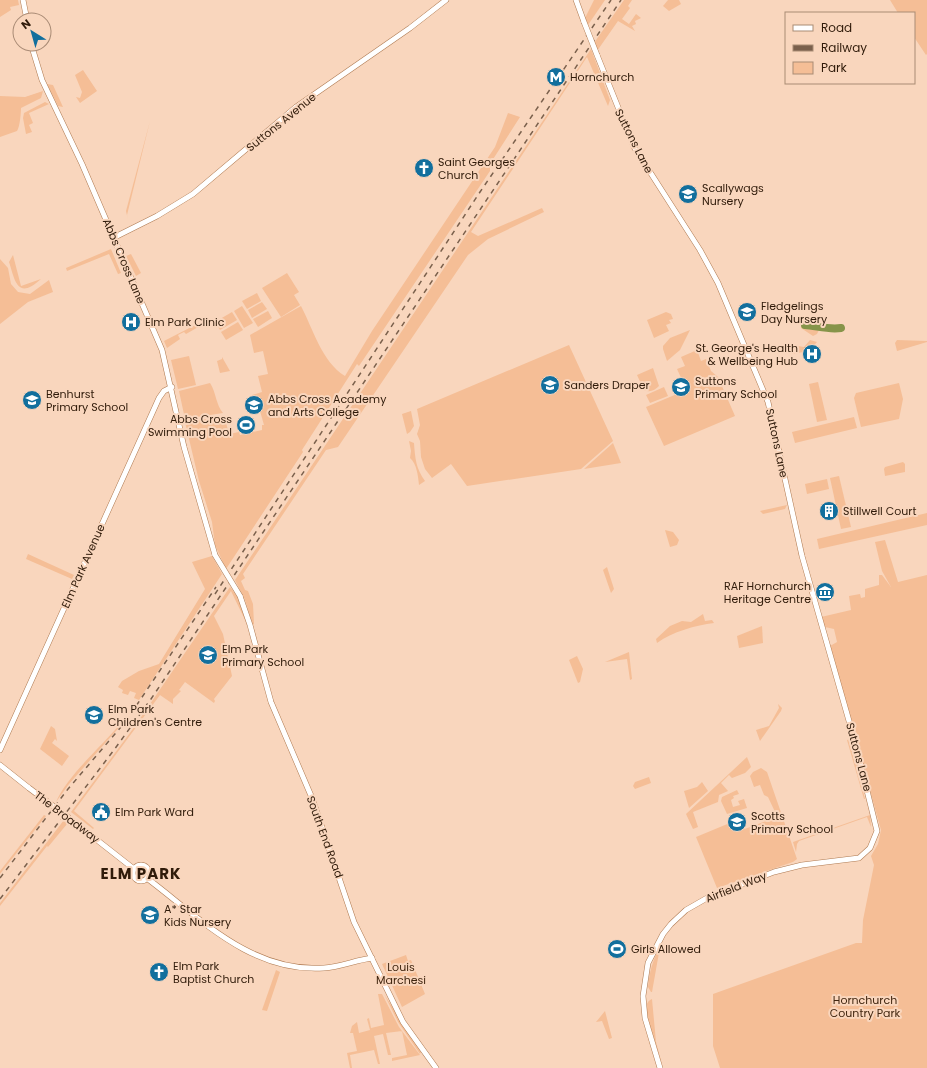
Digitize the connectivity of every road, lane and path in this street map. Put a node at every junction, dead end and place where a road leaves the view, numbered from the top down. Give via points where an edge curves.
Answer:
1 (23, 0) edge
2 (446, 0) edge
3 (576, 0) edge
4 (25, 12) edge
5 (33, 52) edge
6 (113, 238) junction
7 (172, 388) junction
8 (214, 555) joint
9 (0, 750) edge
10 (0, 759) edge
11 (0, 764) edge
12 (863, 856) joint
13 (134, 868) junction
14 (148, 879) junction
15 (372, 958) junction
16 (436, 1068) edge
17 (660, 1068) edge

1 - 4 street
2 - 6 street, Suttons Avenue via 296,107 193,194
3 - 12 street, Suttons Lane, bridge via 634,147 700,250 718,283 768,402 802,556 877,825 874,843
5 - 6 street, Abbs Cross Lane via 42,80 82,164
6 - 7 street, Abbs Cross Lane via 156,335
7 - 8 street, Abbs Cross Lane via 184,447
7 - 9 street, Elm Park Avenue via 164,391 159,398
8 - 15 street, South End Road, bridge via 240,596 271,702 312,798 354,922
10 - 11 street
11 - 13 street, The Broadway, bridge
12 - 17 street, Airfield Way via 853,860 789,868 767,874 707,898 686,910 671,924 652,953 644,982 645,1018
13 - 14 street via 138,865 146,867 149,872
13 - 14 street via 134,879 141,882
14 - 15 street via 227,940 268,961 297,967 326,968
15 - 16 street, South End Road via 403,1022

